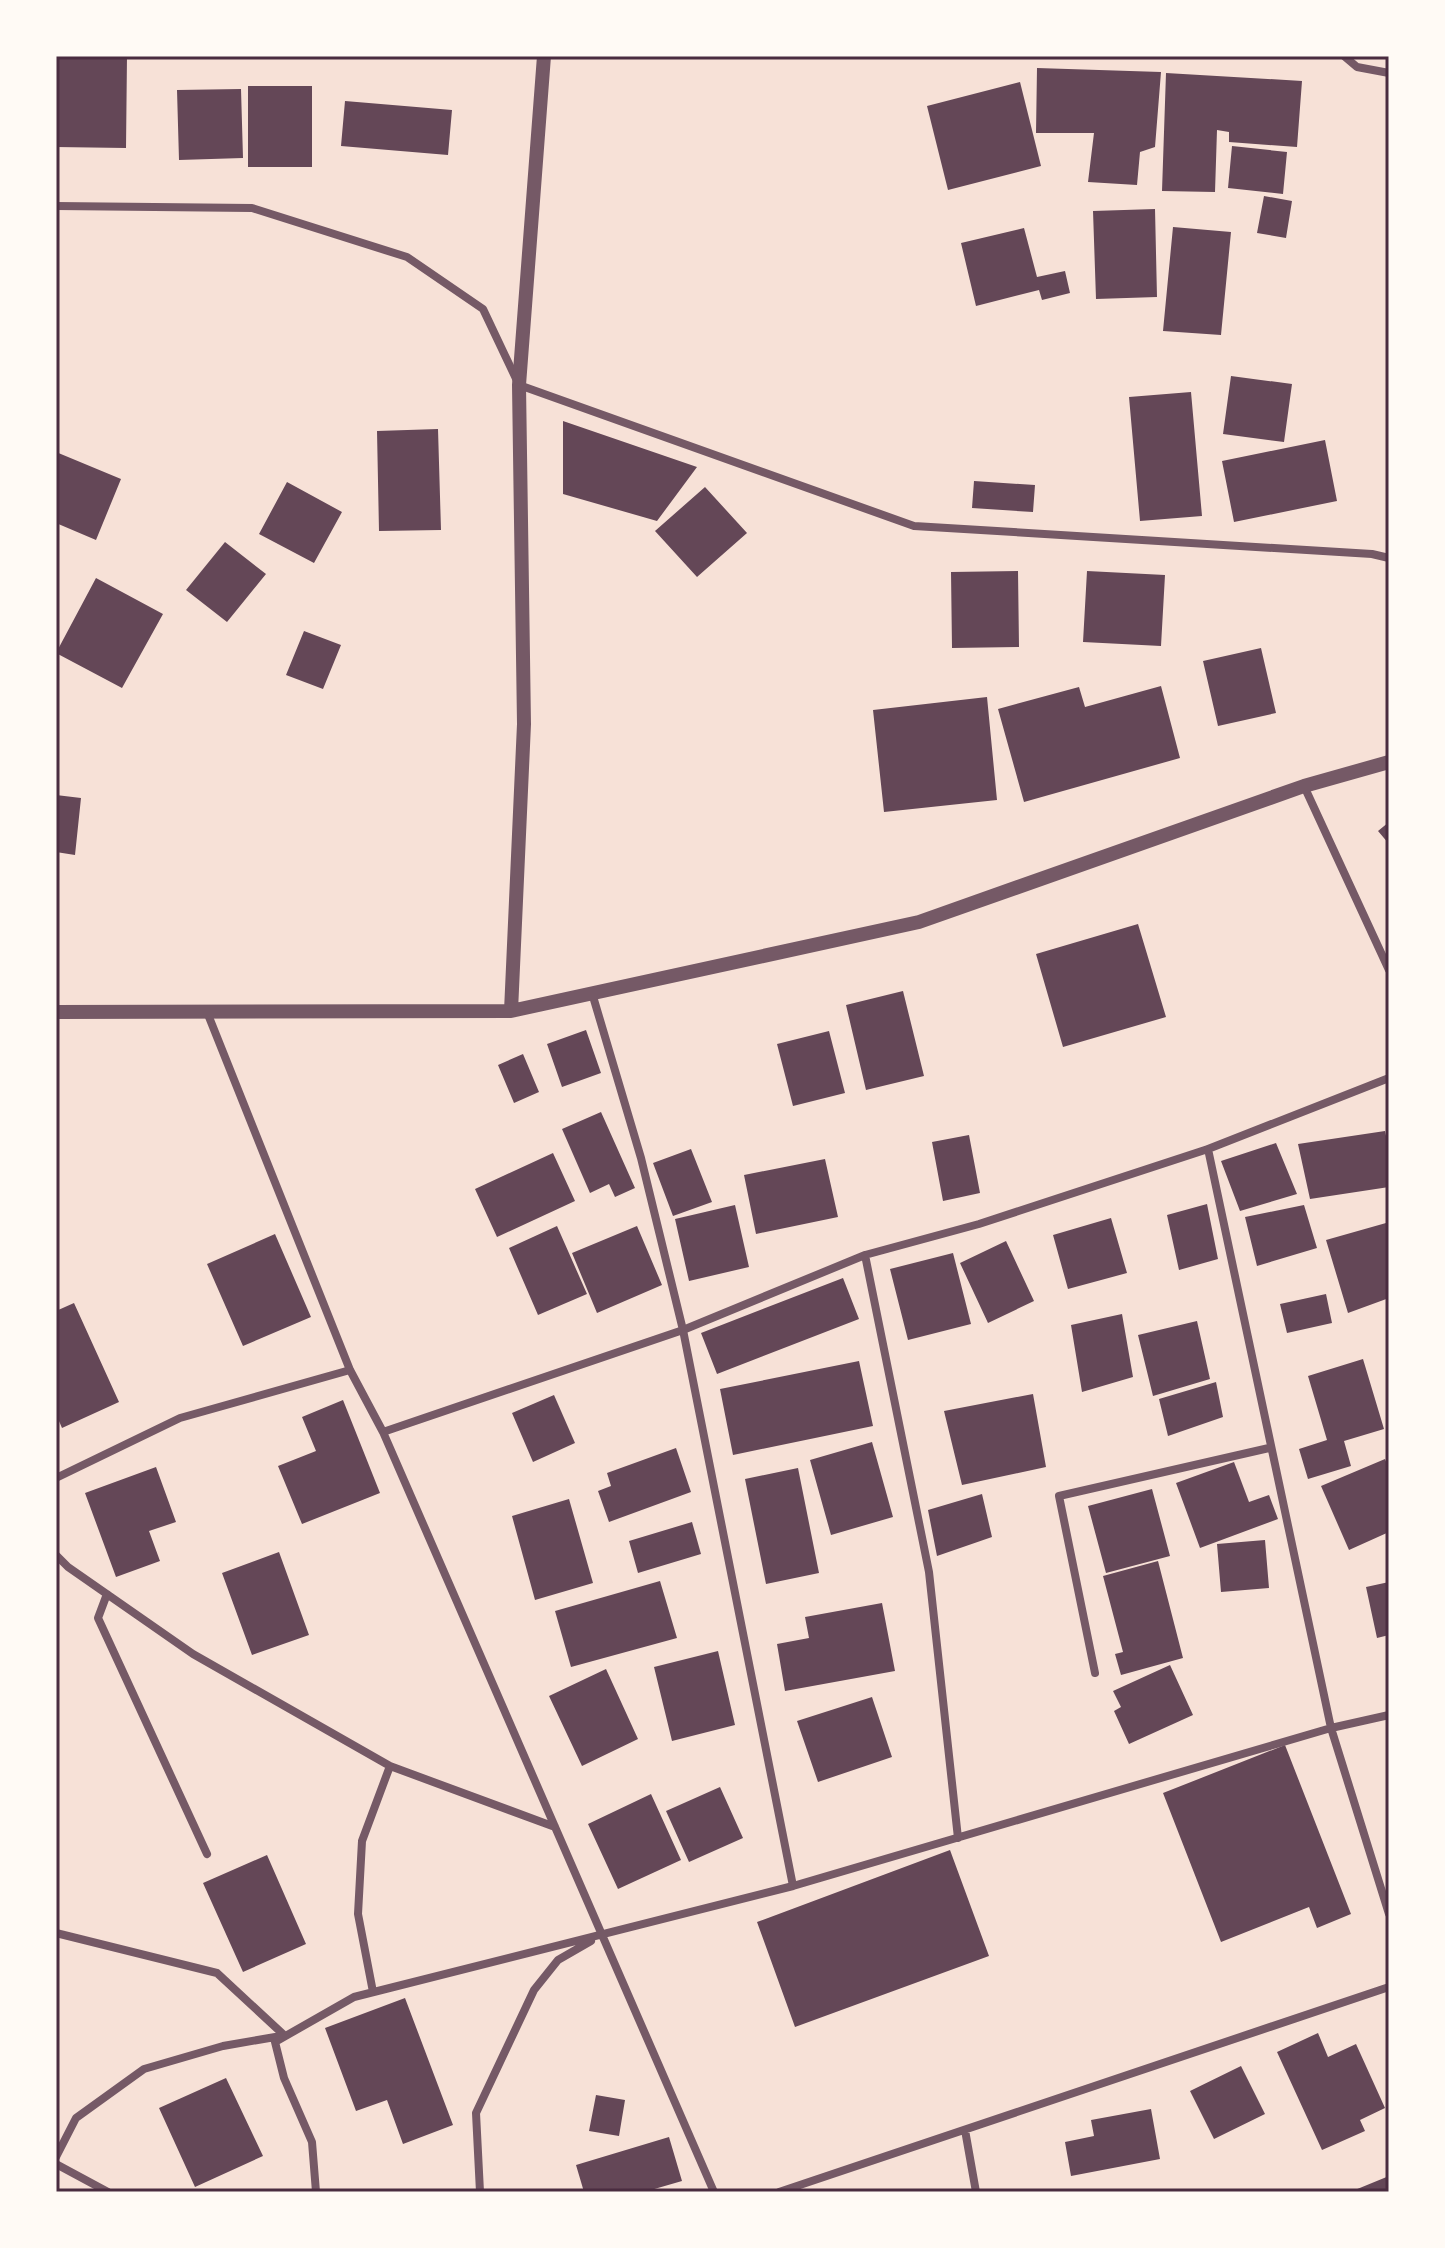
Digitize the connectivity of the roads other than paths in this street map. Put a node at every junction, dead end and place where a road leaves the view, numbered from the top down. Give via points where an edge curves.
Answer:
1 (544, 56) edge
2 (1344, 56) edge
3 (1389, 73) edge
4 (56, 206) edge
5 (519, 385) junction
6 (1389, 558) edge
7 (1389, 762) edge
8 (1304, 786) junction
9 (1389, 970) edge
10 (592, 993) junction
11 (511, 1011) junction
12 (56, 1012) edge
13 (207, 1012) junction
14 (1389, 1078) edge
15 (1208, 1149) junction
16 (865, 1255) junction
17 (683, 1330) junction
18 (350, 1370) junction
19 (383, 1432) junction
20 (1269, 1448) junction
21 (56, 1478) edge
22 (56, 1555) edge
23 (107, 1594) junction
24 (1095, 1673) dead end
25 (1389, 1715) edge
26 (1331, 1728) junction
27 (390, 1766) junction
28 (555, 1827) junction
29 (958, 1838) junction
30 (207, 1854) dead end
31 (793, 1886) junction
32 (1389, 1914) edge
33 (56, 1933) edge
34 (602, 1935) junction
35 (1389, 1987) edge
36 (373, 1992) junction
37 (285, 2036) junction
38 (965, 2130) junction
39 (56, 2157) edge
40 (56, 2164) edge
41 (108, 2192) edge
42 (316, 2192) edge
43 (480, 2192) edge
44 (714, 2192) edge
45 (779, 2192) edge
46 (976, 2192) edge

1 - 5 street
2 - 3 street via 1357,67
4 - 5 street via 252,208 407,257 483,309
5 - 6 street via 914,526
5 - 11 street via 524,724
7 - 8 street
8 - 9 street
8 - 10 street via 919,922
10 - 11 street
10 - 17 street via 641,1158
11 - 13 street
12 - 13 street
13 - 18 street
14 - 15 street
15 - 16 street via 979,1224
15 - 20 street
16 - 17 street
16 - 29 street via 929,1572
17 - 19 street
17 - 31 street
18 - 19 street
18 - 21 street via 180,1418
19 - 28 street
20 - 24 street via 1059,1496
20 - 26 street
22 - 23 street
23 - 27 street via 193,1654
23 - 30 street via 98,1618
25 - 26 street
26 - 29 street
26 - 32 street
27 - 28 street
27 - 36 street via 362,1841 358,1914
28 - 34 street
29 - 31 street
31 - 34 street
33 - 37 street via 217,1973
34 - 36 street
34 - 43 street via 558,1960 534,1990 508,2041 476,2113
34 - 44 street
35 - 38 street
36 - 37 street via 354,1997
37 - 39 street via 223,2046 144,2069 76,2118
37 - 42 street via 275,2042 284,2078 312,2142
38 - 45 street
38 - 46 street
40 - 41 street

